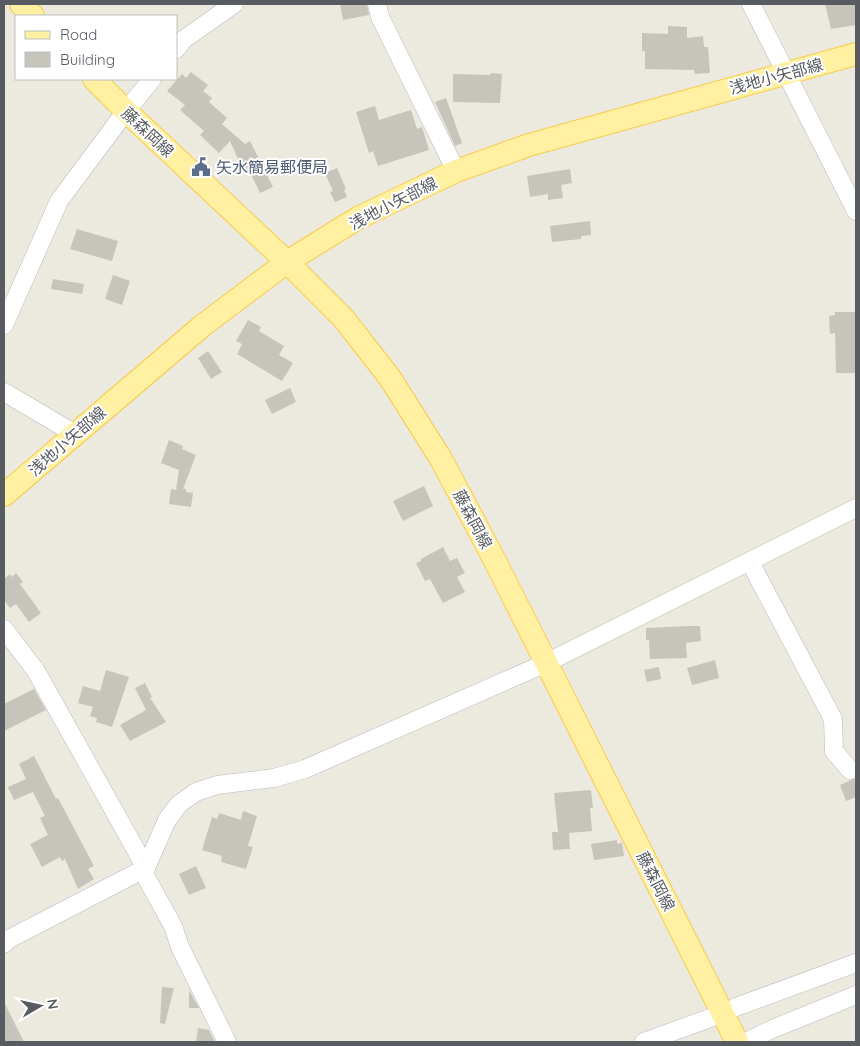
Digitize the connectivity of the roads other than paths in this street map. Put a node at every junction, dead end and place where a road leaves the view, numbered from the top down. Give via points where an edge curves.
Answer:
1 (21, 4) edge
2 (234, 4) edge
3 (377, 4) edge
4 (751, 4) edge
5 (32, 15) edge
6 (178, 46) edge
7 (856, 54) edge
8 (786, 73) junction
9 (95, 80) edge
10 (151, 80) edge
11 (126, 111) junction
12 (456, 172) junction
13 (856, 211) edge
14 (288, 262) junction
15 (4, 325) edge
16 (4, 392) edge
17 (74, 434) junction
18 (4, 495) edge
19 (856, 508) edge
20 (750, 562) junction
21 (4, 629) edge
22 (546, 663) junction
23 (850, 770) dead end
24 (144, 869) junction
25 (4, 944) edge
26 (856, 963) edge
27 (856, 995) edge
28 (736, 1008) dead end
29 (710, 1018) dead end
30 (228, 1042) edge
31 (644, 1042) edge
32 (737, 1042) edge
33 (746, 1042) edge

1 - 5 main road
2 - 6 street
3 - 12 street via 380,17
4 - 8 street
7 - 8 main road, 浅地小矢部線
8 - 12 main road, 浅地小矢部線 via 538,142
8 - 13 street
9 - 11 main road, 藤森岡線
10 - 11 street
11 - 14 main road, 藤森岡線
11 - 15 street via 59,202
12 - 14 main road, 浅地小矢部線 via 358,218
14 - 17 main road, 浅地小矢部線 via 202,326
14 - 22 main road, 藤森岡線 via 344,319 395,386 442,459
16 - 17 street
17 - 18 main road, 浅地小矢部線
19 - 20 street
20 - 22 street
20 - 23 street via 833,719 834,751
21 - 24 street via 36,672
22 - 24 street via 305,769 274,778 217,784 196,792 179,804 167,820
22 - 32 main road, 藤森岡線
24 - 25 street
24 - 30 street
26 - 28 street
27 - 33 street
29 - 31 street

